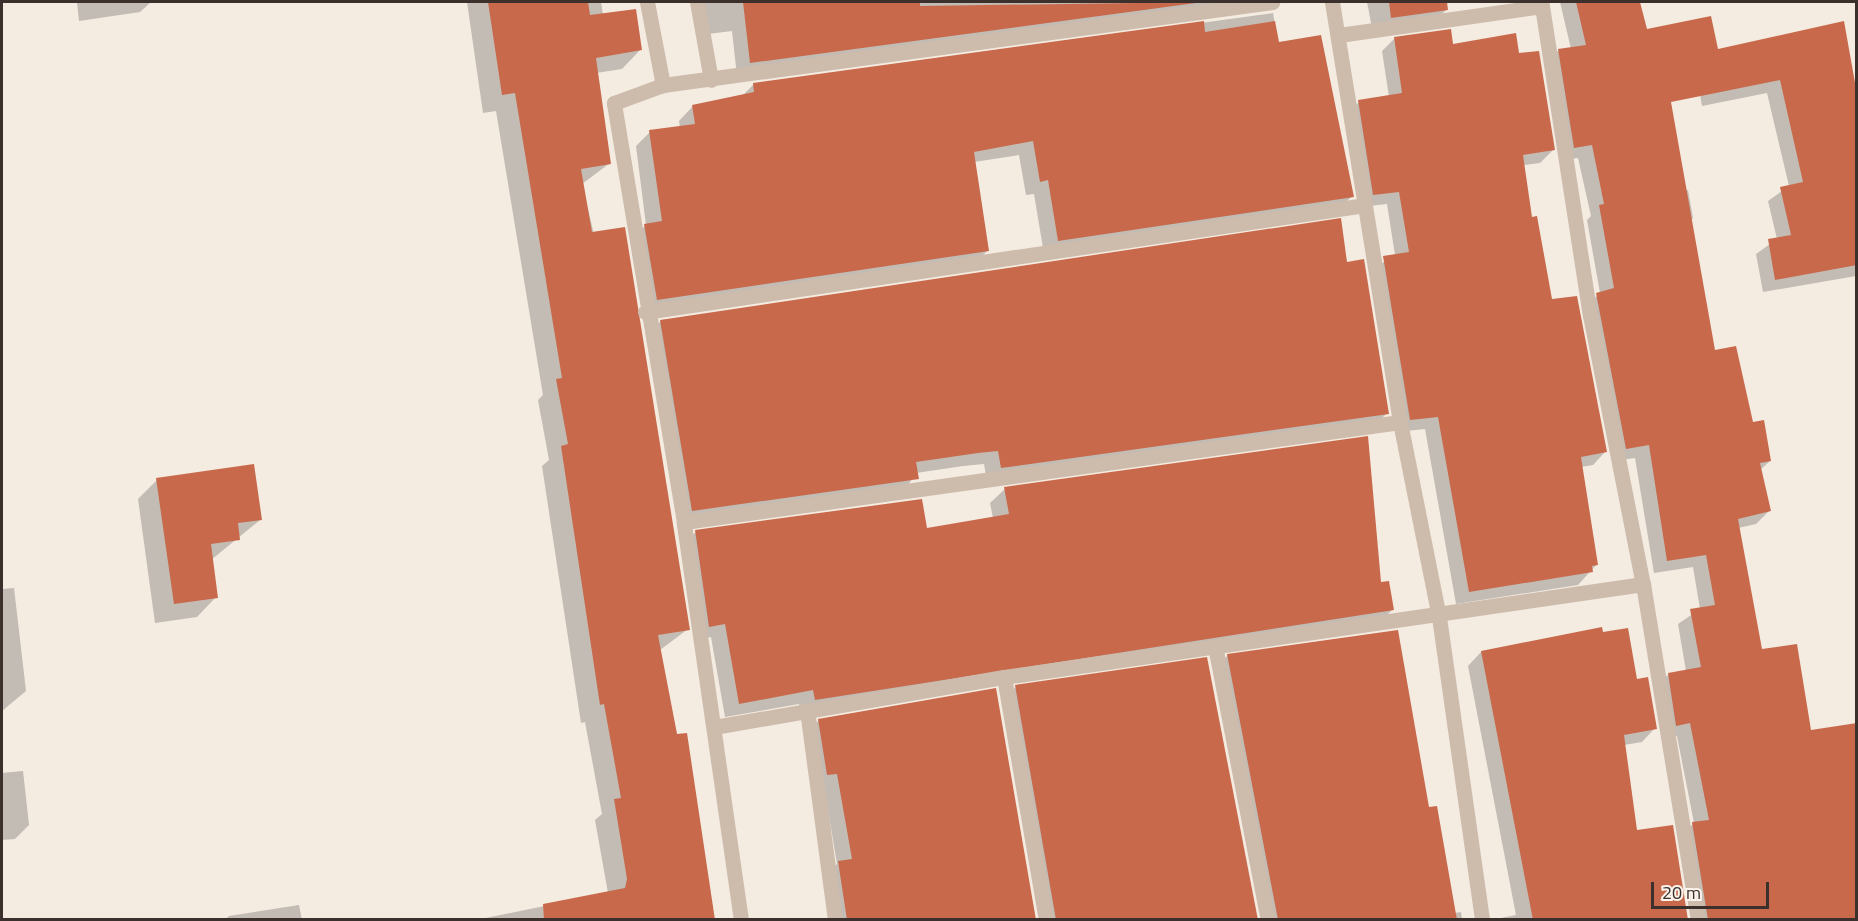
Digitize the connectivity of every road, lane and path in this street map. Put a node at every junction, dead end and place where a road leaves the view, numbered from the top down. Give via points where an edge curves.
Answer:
1 (647, 2) edge
2 (697, 2) edge
3 (1272, 2) edge
4 (1332, 2) edge
5 (1339, 35) junction
6 (711, 80) junction
7 (663, 85) junction
8 (1365, 205) junction
9 (645, 312) junction
10 (1400, 422) junction
11 (684, 522) junction
12 (1643, 584) junction
13 (1439, 617) junction
14 (1216, 651) junction
15 (1004, 677) junction
16 (807, 710) junction
17 (714, 727) junction
18 (741, 920) edge
19 (835, 920) edge
20 (1046, 920) edge
21 (1268, 920) edge
22 (1482, 920) edge
23 (1698, 920) edge

1 - 7 street
2 - 6 street
3 - 6 street
4 - 5 street
5 - 8 street
5 - 12 street via 1542,6 1590,315
6 - 7 street
7 - 9 street via 614,103
8 - 9 street
8 - 10 street
9 - 11 street
10 - 11 street
10 - 13 street
11 - 17 street
12 - 13 street
12 - 23 street
13 - 14 street
13 - 22 street
14 - 15 street
14 - 21 street
15 - 16 street
15 - 20 street
16 - 17 street
16 - 19 street
17 - 18 street

